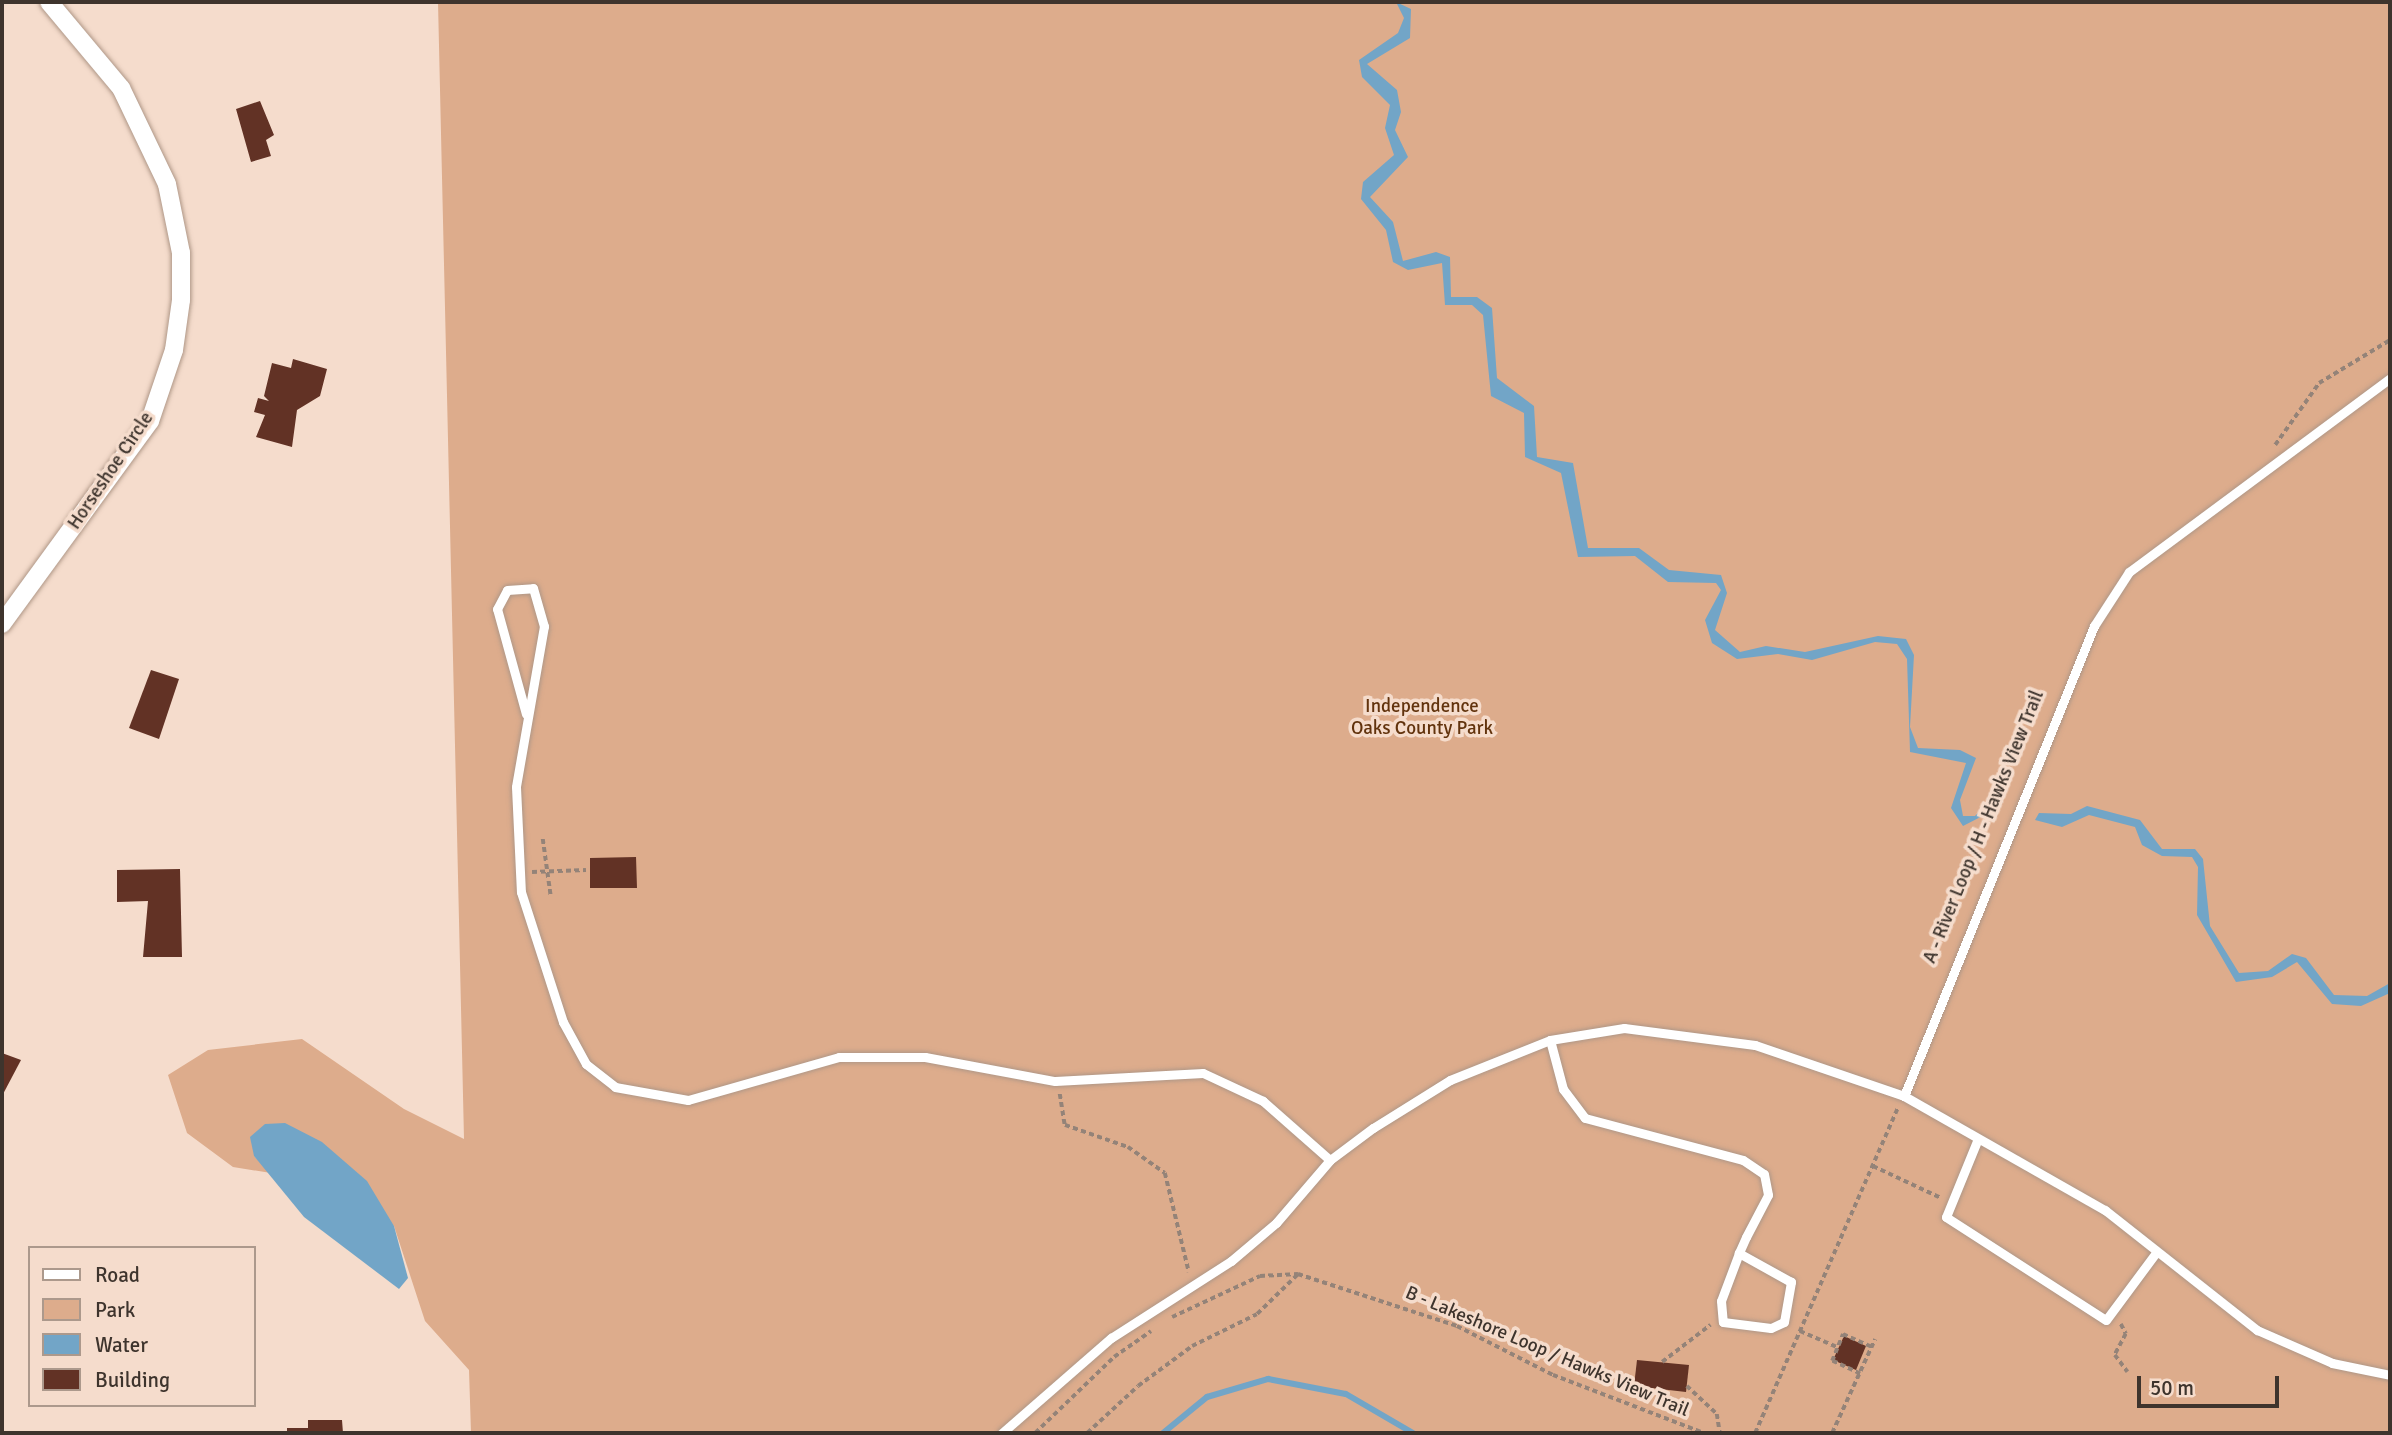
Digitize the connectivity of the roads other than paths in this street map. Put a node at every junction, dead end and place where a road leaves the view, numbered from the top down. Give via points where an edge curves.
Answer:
1 (50, 2) edge
2 (2390, 378) edge
3 (2, 624) edge
4 (526, 714) junction
5 (1550, 1040) junction
6 (1901, 1095) junction
7 (1977, 1141) junction
8 (1329, 1160) junction
9 (1739, 1253) junction
10 (2155, 1254) junction
11 (2390, 1375) edge
12 (1002, 1433) edge

1 - 3 street, Horseshoe Circle via 121,88 162,174 181,253 181,300 174,350 150,421 11,602
2 - 6 lane via 2129,572 2094,625
4 - 4 lane via 544,626 533,588 508,590 497,609
4 - 8 lane via 516,787 520,873 532,936 563,1022 586,1064 615,1087 688,1100 839,1057 925,1057 1060,1081 1203,1073 1263,1101
5 - 6 lane via 1624,1028 1674,1031 1755,1045
5 - 8 lane via 1450,1080
5 - 9 lane via 1563,1089 1585,1118 1742,1160 1764,1174 1768,1195
6 - 7 lane
7 - 10 lane via 2105,1210
7 - 10 lane via 1945,1217 2106,1320
8 - 12 lane via 1276,1223 1231,1261 1111,1338
9 - 9 lane via 1721,1301 1723,1322 1771,1328 1784,1322 1793,1300 1791,1282 1779,1271
10 - 11 lane via 2257,1330 2332,1363

